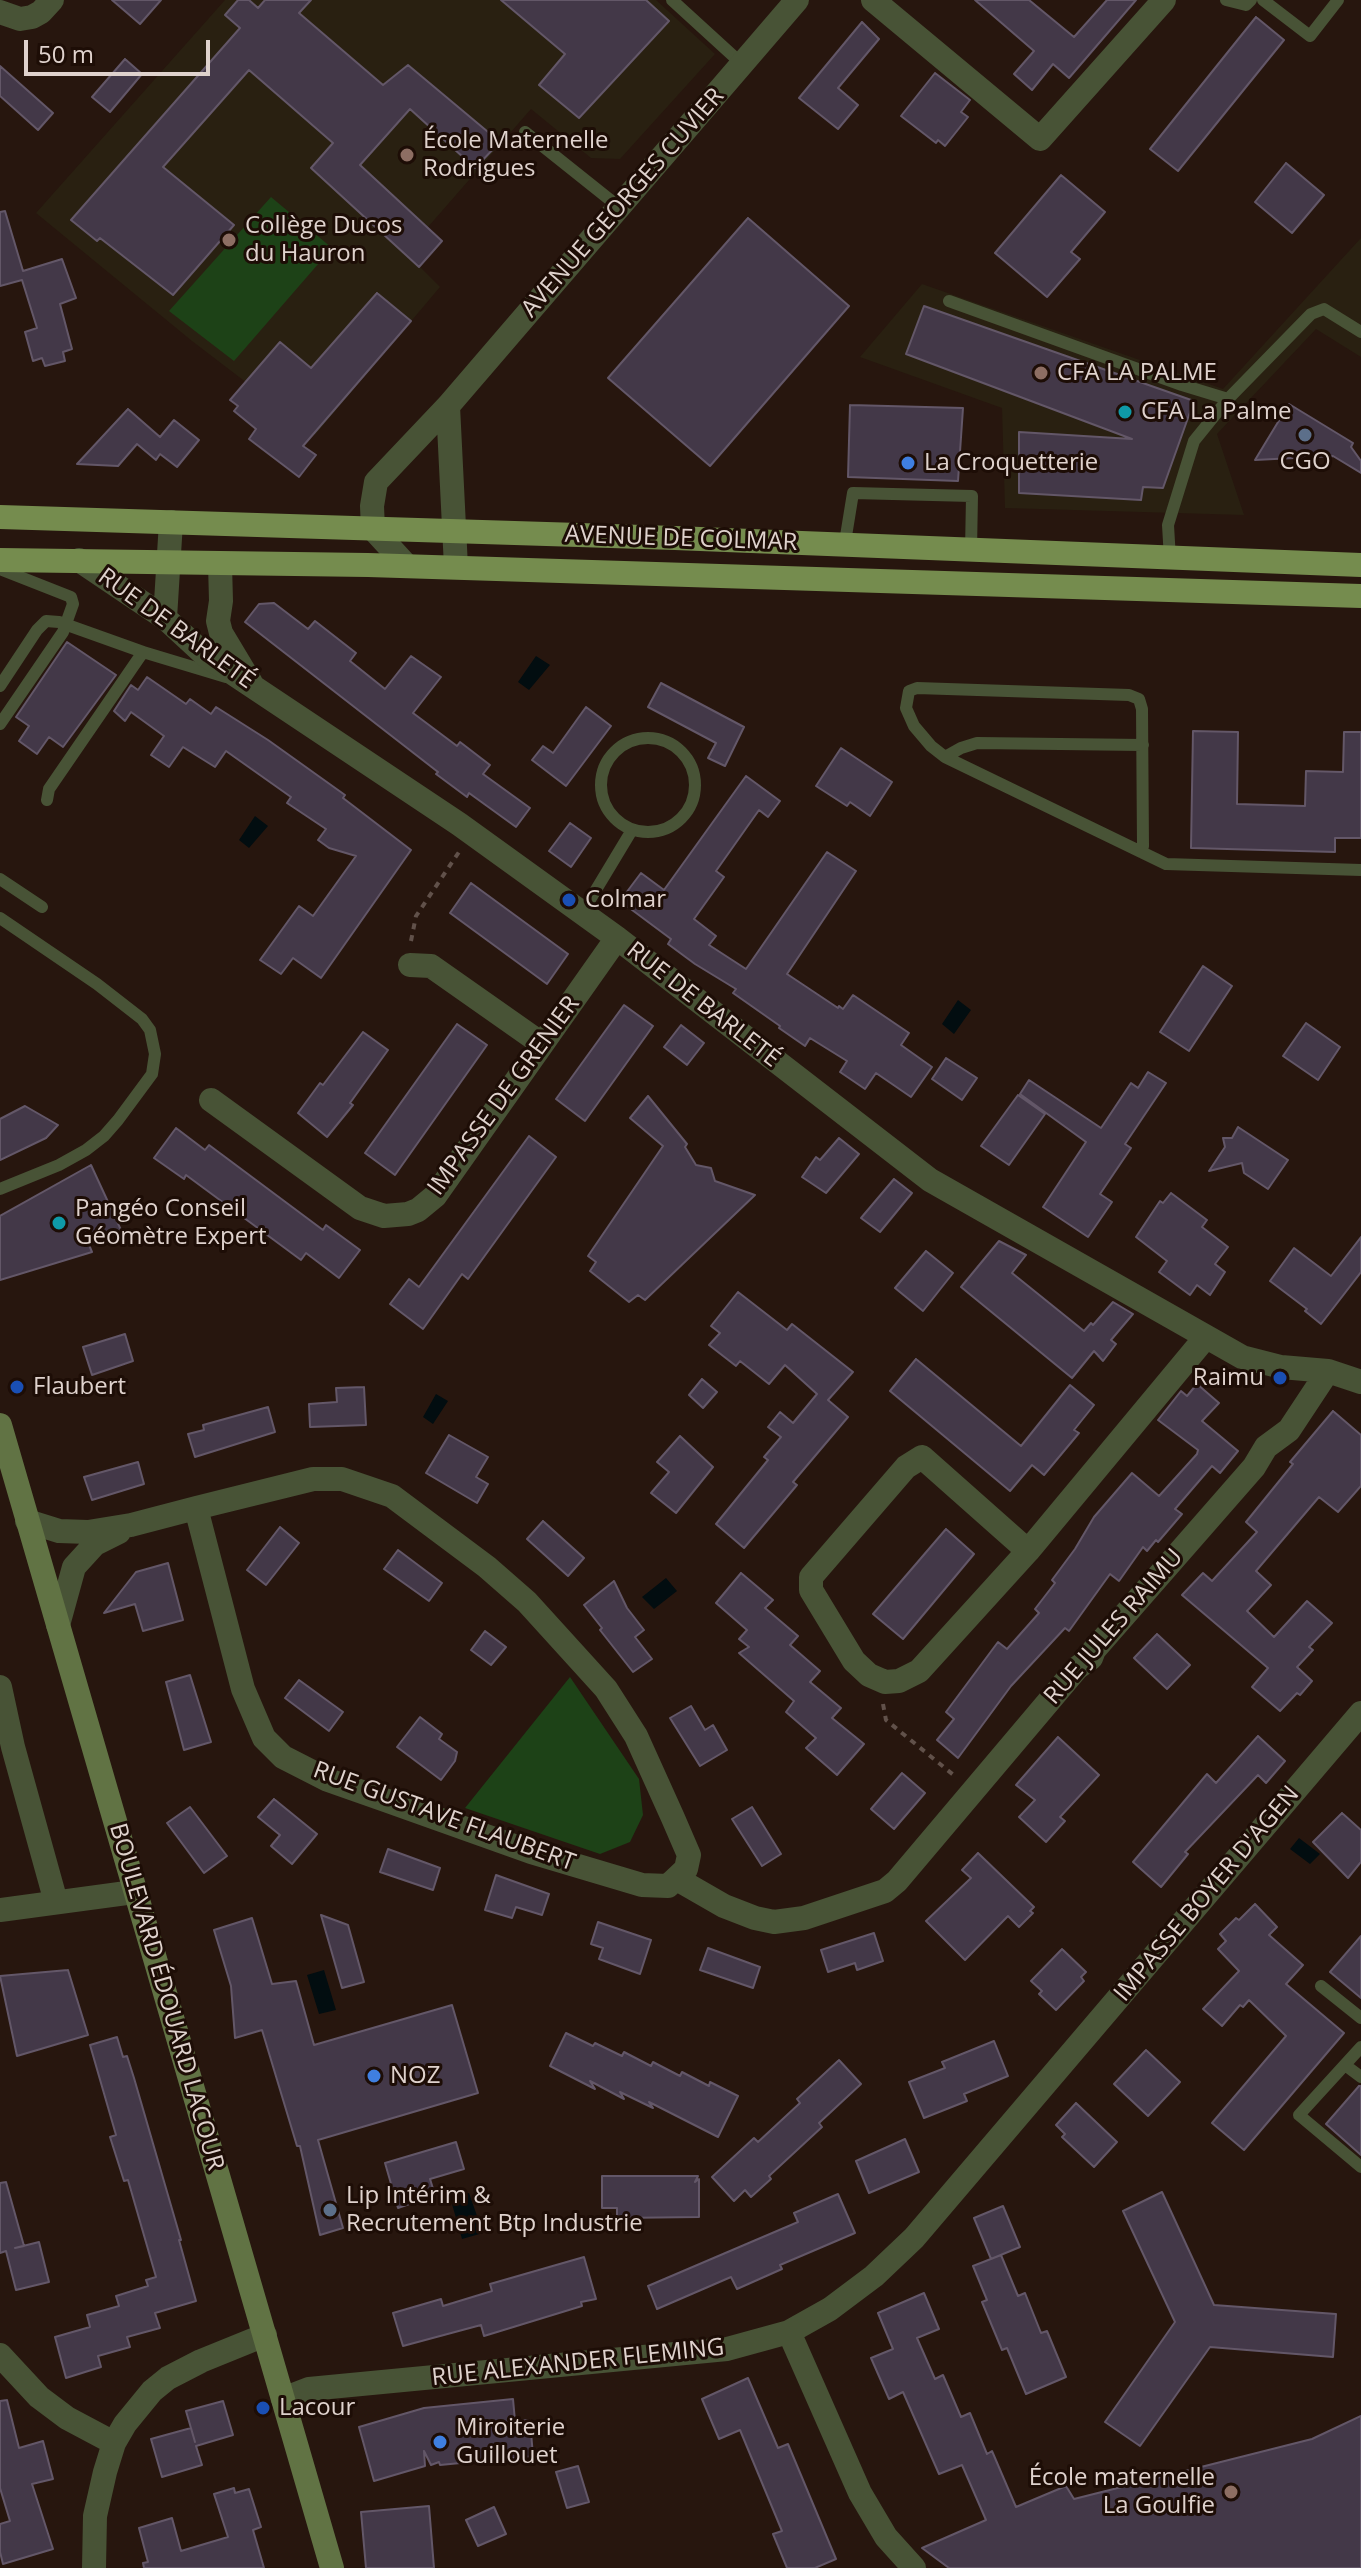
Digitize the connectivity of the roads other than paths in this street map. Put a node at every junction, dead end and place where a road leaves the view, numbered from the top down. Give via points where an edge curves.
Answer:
1 (52, 0) edge
2 (672, 0) edge
3 (797, 0) edge
4 (873, 0) edge
5 (1164, 0) edge
6 (1226, 0) edge
7 (1251, 0) edge
8 (1263, 0) edge
9 (1338, 0) edge
10 (0, 12) edge
11 (742, 64) junction
12 (525, 132) dead end
13 (619, 207) junction
14 (949, 301) dead end
15 (1361, 332) edge
16 (1228, 399) junction
17 (448, 406) junction
18 (7, 521) edge
19 (171, 522) junction
20 (373, 529) junction
21 (455, 532) junction
22 (835, 545) junction
23 (971, 550) junction
24 (1170, 559) junction
25 (0, 560) edge
26 (79, 560) junction
27 (169, 561) junction
28 (220, 564) junction
29 (1361, 565) edge
30 (407, 566) junction
31 (456, 567) junction
32 (0, 569) edge
33 (1361, 596) edge
34 (165, 618) junction
35 (67, 625) junction
36 (143, 652) junction
37 (253, 685) junction
38 (0, 686) edge
39 (0, 724) edge
40 (1143, 745) junction
41 (945, 757) junction
42 (47, 800) dead end
43 (632, 830) junction
44 (1141, 852) junction
45 (1361, 870) edge
46 (0, 879) edge
47 (42, 907) dead end
48 (582, 913) junction
49 (0, 918) edge
50 (617, 938) junction
51 (410, 965) road end
52 (542, 1044) junction
53 (211, 1100) dead end
54 (0, 1189) edge
55 (1205, 1338) junction
56 (1328, 1371) junction
57 (1361, 1382) edge
58 (0, 1425) edge
59 (196, 1508) junction
60 (27, 1521) junction
61 (131, 1525) junction
62 (1028, 1551) junction
63 (58, 1625) junction
64 (0, 1687) edge
65 (1361, 1713) edge
66 (6, 1743) edge
67 (677, 1879) junction
68 (134, 1892) junction
69 (56, 1902) junction
70 (0, 1910) edge
71 (1321, 1986) dead end
72 (1361, 2018) edge
73 (1361, 2047) edge
74 (1345, 2065) junction
75 (1053, 2075) joint
76 (1361, 2077) edge
77 (1361, 2167) edge
78 (789, 2332) junction
79 (265, 2335) junction
80 (0, 2355) edge
81 (283, 2399) junction
82 (114, 2443) junction
83 (94, 2568) edge
84 (332, 2568) edge
85 (914, 2568) edge

1 - 10 street via 32,17
2 - 11 lane
3 - 11 street, AVENUE GEORGES CUVIER
4 - 5 street via 1040,139
6 - 7 lane via 1246,5
8 - 9 lane via 1310,36
11 - 13 street, AVENUE GEORGES CUVIER
12 - 13 lane
13 - 17 street, AVENUE GEORGES CUVIER
14 - 16 lane
15 - 16 lane via 1324,309 1311,314
16 - 24 lane via 1194,441 1168,525
17 - 20 street, AVENUE GEORGES CUVIER via 376,482
17 - 21 street
18 - 19 main road, AVENUE DE COLMAR
19 - 20 main road, AVENUE DE COLMAR
19 - 27 street
20 - 21 main road, AVENUE DE COLMAR
20 - 30 street
21 - 22 main road, AVENUE DE COLMAR
21 - 31 street
22 - 23 main road, AVENUE DE COLMAR
22 - 23 lane via 846,536 853,493 972,496
23 - 24 main road, AVENUE DE COLMAR
24 - 29 main road, AVENUE DE COLMAR
25 - 26 main road, AVENUE DE COLMAR
26 - 27 main road, AVENUE DE COLMAR
26 - 34 street, RUE DE BARLETÉ
27 - 28 main road, AVENUE DE COLMAR
27 - 34 street
28 - 30 main road, AVENUE DE COLMAR
28 - 37 street via 221,633
30 - 31 main road, AVENUE DE COLMAR
31 - 33 main road, AVENUE DE COLMAR
32 - 35 lane via 71,597
34 - 37 street, RUE DE BARLETÉ via 204,654
35 - 36 lane
35 - 38 lane via 42,623
35 - 39 lane
36 - 37 lane
36 - 42 lane via 49,789
37 - 48 street, RUE DE BARLETÉ
40 - 41 lane via 977,743
40 - 41 lane via 1142,709 1139,699 1129,695 909,691 906,708 914,726
40 - 44 lane
41 - 44 lane
43 - 43 lane via 647,833 670,827 688,812 695,797 692,766 671,743 640,738 613,753 605,766 601,781 608,811
43 - 48 lane
44 - 45 lane via 1166,864
46 - 47 lane
48 - 50 street, RUE DE BARLETÉ
49 - 54 lane via 142,1019 155,1054 152,1074 104,1136 59,1165
50 - 52 street, IMPASSE DE GRENIER
50 - 55 street, RUE DE BARLETÉ via 930,1180
51 - 52 street via 431,966
52 - 53 street, IMPASSE DE GRENIER via 435,1196 408,1214 384,1216 360,1208
55 - 56 street, RUE DE BARLETÉ via 1259,1363
55 - 62 street
56 - 57 street, RUE DE BARLETÉ
56 - 67 street, RUE JULES RAIMU via 1289,1430 1266,1447 1091,1658 885,1891 804,1918 774,1922 724,1906
58 - 60 main road, BOULEVARD ÉDOUARD LACOUR
59 - 61 street
59 - 67 street, RUE GUSTAVE FLAUBERT via 243,1689 264,1738 283,1757 328,1780 531,1852 642,1885 668,1886
59 - 67 street via 313,1479 342,1479 392,1496 487,1567 527,1602 606,1689 636,1736 689,1855
60 - 61 street via 59,1531
60 - 63 main road, BOULEVARD ÉDOUARD LACOUR
61 - 63 street via 95,1544 74,1567
62 - 62 street via 919,1671 899,1681 869,1675 854,1661 811,1590 811,1577 906,1467 922,1457
63 - 68 main road, BOULEVARD ÉDOUARD LACOUR
64 - 66 street
65 - 75 street, IMPASSE BOYER D'AGEN
66 - 69 street
68 - 69 street
68 - 79 main road, BOULEVARD ÉDOUARD LACOUR
69 - 70 street
71 - 72 lane
73 - 74 lane
74 - 76 lane
74 - 77 lane via 1299,2115
75 - 78 street, RUE ALEXANDER FLEMING via 914,2238 830,2309
78 - 81 street, RUE ALEXANDER FLEMING via 727,2349 309,2389
78 - 85 street via 860,2493 886,2537
79 - 81 main road, BOULEVARD ÉDOUARD LACOUR
79 - 82 street via 168,2378 139,2406
80 - 82 street via 39,2397
81 - 84 main road, BOULEVARD ÉDOUARD LACOUR
82 - 83 street via 95,2516

